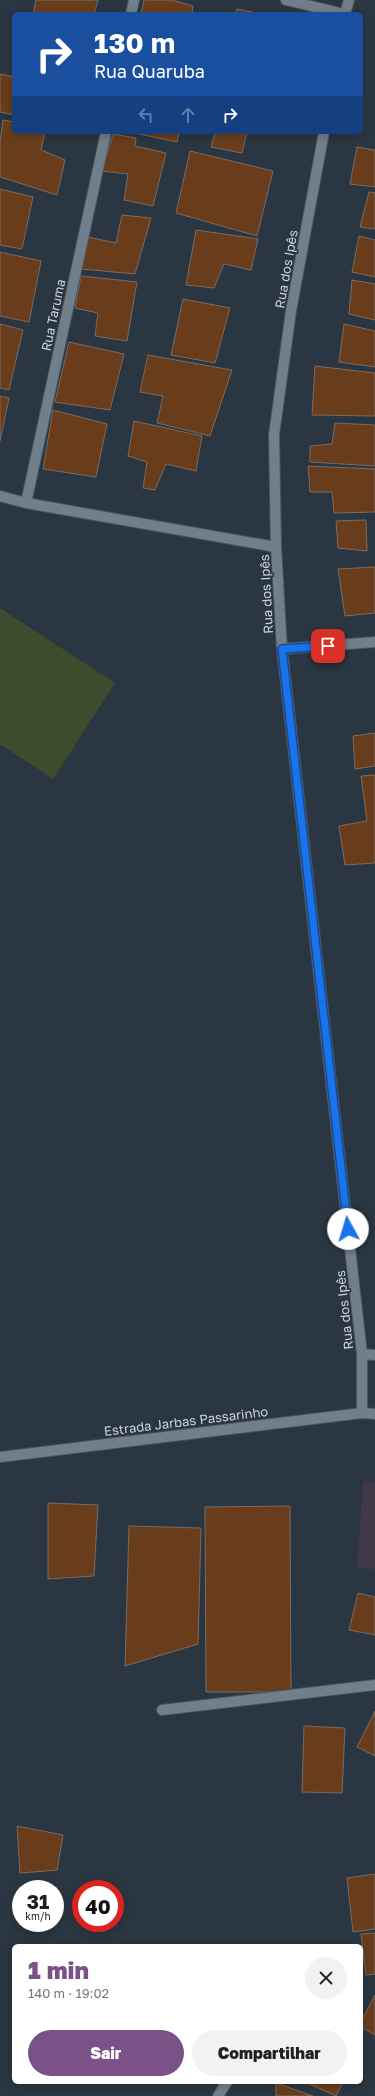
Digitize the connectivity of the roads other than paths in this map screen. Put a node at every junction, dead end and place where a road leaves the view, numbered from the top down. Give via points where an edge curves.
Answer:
1 (134, 0) edge
2 (286, 0) edge
3 (349, 0) edge
4 (131, 12) edge
5 (337, 12) edge
6 (346, 12) edge
7 (106, 134) edge
8 (324, 134) edge
9 (0, 496) edge
10 (26, 503) junction
11 (276, 547) junction
12 (375, 642) edge
13 (282, 649) junction
14 (362, 1354) junction
15 (375, 1355) edge
16 (362, 1413) junction
17 (375, 1414) edge
18 (0, 1457) edge
19 (375, 1685) edge
20 (162, 1710) dead end
21 (225, 2084) edge
22 (218, 2096) edge

1 - 4 street
2 - 5 street
3 - 6 street
7 - 10 street, Rua Taruma
8 - 11 street, Rua dos Ipês via 291,311 274,435
9 - 10 street
10 - 11 street
11 - 13 street, Rua dos Ipês
12 - 13 street
13 - 14 street, Rua dos Ipês
14 - 15 street
14 - 16 street, Rua dos Ipês
16 - 17 street, Estrada Jarbas Passarinho
16 - 18 street, Estrada Jarbas Passarinho
19 - 20 street
21 - 22 street

